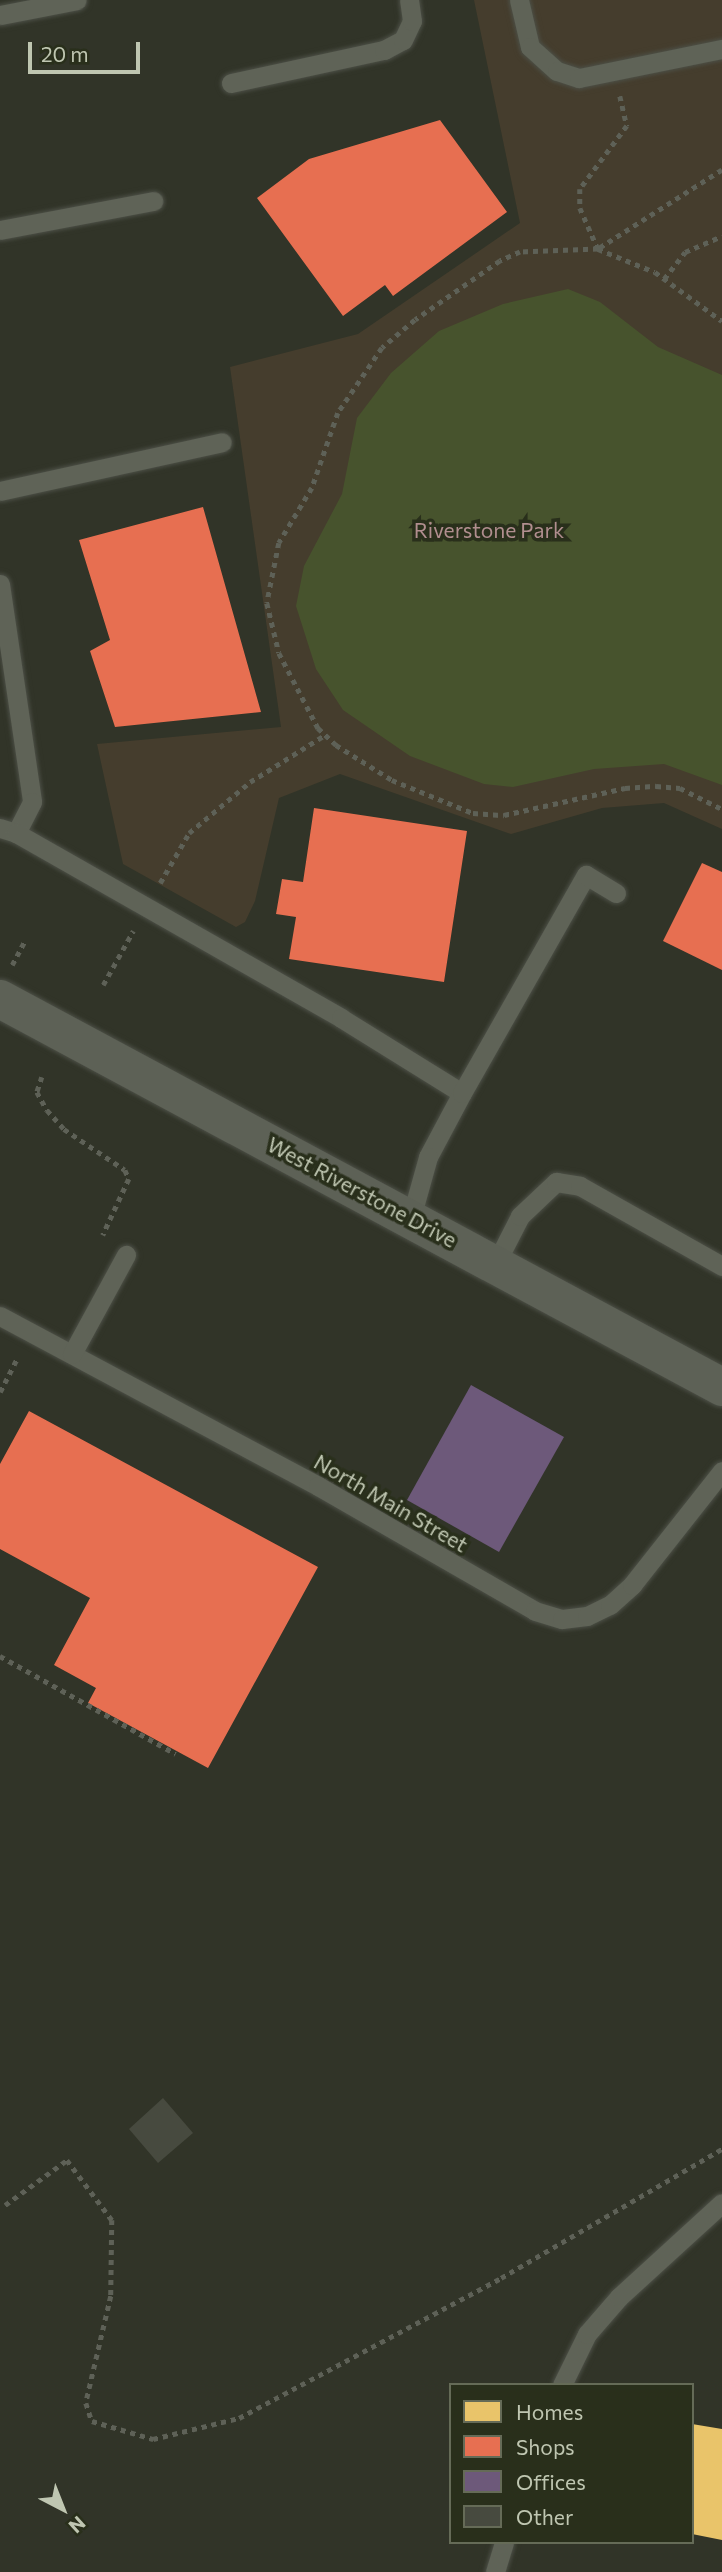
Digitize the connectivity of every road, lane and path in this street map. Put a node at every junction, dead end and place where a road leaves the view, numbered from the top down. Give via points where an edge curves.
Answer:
1 (77, 0) edge
2 (409, 0) edge
3 (519, 0) edge
4 (0, 15) edge
5 (722, 49) edge
6 (615, 72) junction
7 (231, 83) dead end
8 (722, 170) edge
9 (153, 201) dead end
10 (0, 230) edge
11 (722, 236) edge
12 (598, 250) junction
13 (664, 279) junction
14 (722, 321) edge
15 (222, 442) dead end
16 (0, 491) edge
17 (0, 584) edge
18 (325, 735) junction
19 (722, 809) edge
20 (8, 831) edge
21 (616, 893) dead end
22 (145, 908) junction
23 (103, 985) dead end
24 (0, 999) edge
25 (42, 1077) dead end
26 (462, 1093) junction
27 (411, 1218) junction
28 (100, 1241) dead end
29 (126, 1255) dead end
30 (496, 1263) junction
31 (722, 1266) edge
32 (0, 1316) edge
33 (39, 1337) junction
34 (72, 1354) junction
35 (2, 1382) edge
36 (722, 1387) edge
37 (0, 1392) edge
38 (722, 1471) edge
39 (0, 1656) edge
40 (176, 1754) dead end
41 (722, 2149) edge
42 (722, 2203) edge
43 (5, 2205) dead end
44 (563, 2383) edge
45 (503, 2544) edge
46 (495, 2572) edge

1 - 4 lane
2 - 7 lane via 412,21 403,40 384,50
3 - 6 lane via 530,47 556,71 579,78
5 - 6 lane
6 - 12 path via 627,126 580,189 580,208
8 - 12 path
9 - 10 lane
11 - 13 path via 685,253
12 - 13 path
12 - 18 path via 520,252 500,261 415,320 382,348 355,382 338,413 312,488 279,543 267,603 279,653
13 - 14 path
15 - 16 lane
17 - 20 lane via 32,802
18 - 19 path via 392,780 473,813 504,815 625,788 656,786 680,788
18 - 22 path via 250,782 189,833
20 - 22 lane
21 - 26 lane via 586,875
22 - 23 path
22 - 26 lane via 341,1018
24 - 27 street, West Riverstone Drive
25 - 28 path via 37,1092 47,1110 64,1129 125,1170 129,1179
26 - 27 lane via 428,1157
27 - 30 street, West Riverstone Drive
29 - 34 lane
30 - 31 lane via 520,1216 556,1182 580,1186
30 - 36 street, West Riverstone Drive
32 - 33 lane, North Main Street
33 - 34 lane, North Main Street
33 - 35 path via 19,1354
34 - 38 lane, North Main Street via 318,1486 535,1611 562,1619 587,1616 610,1605 632,1585
35 - 37 path
39 - 40 path
41 - 43 path via 501,2278 239,2418 153,2439 92,2421 86,2403 111,2296 112,2220 67,2160
42 - 44 lane via 619,2298 587,2334
45 - 46 lane

